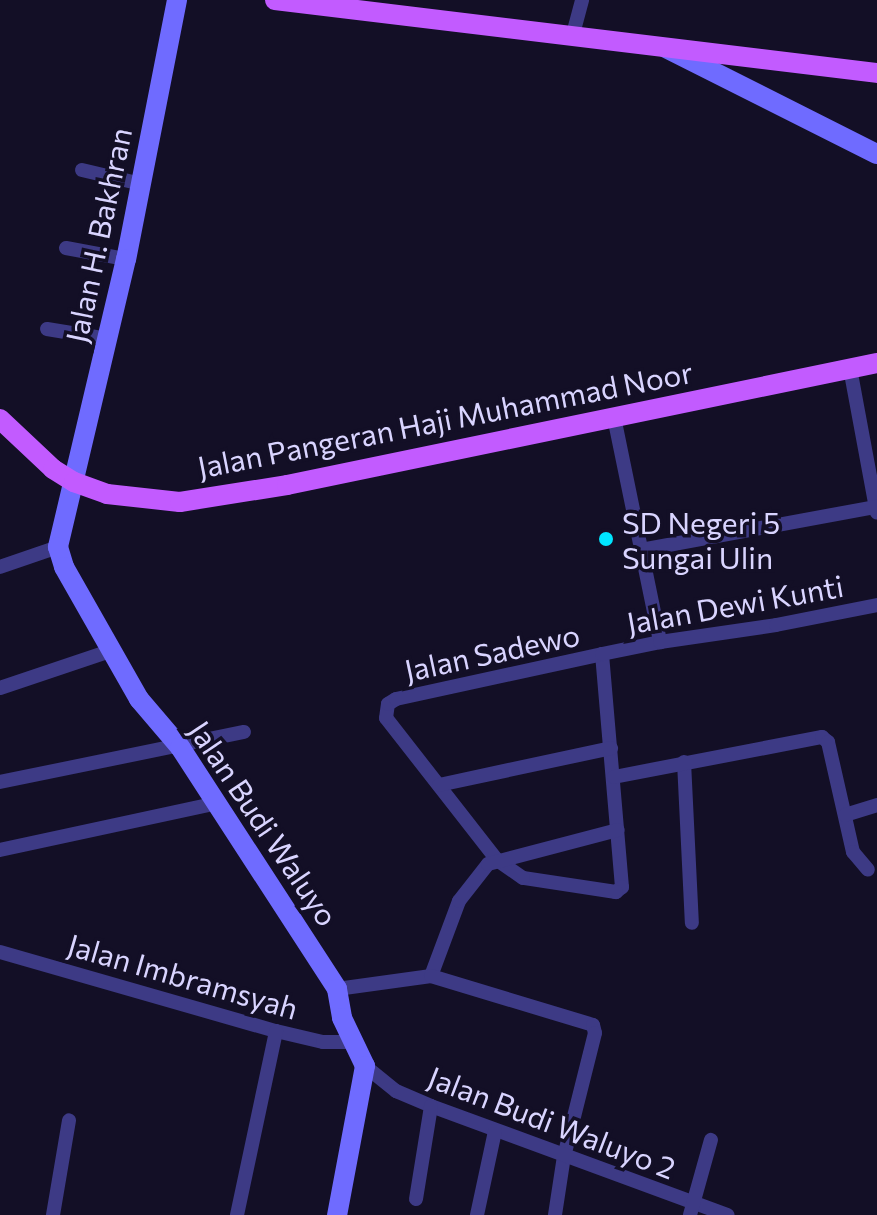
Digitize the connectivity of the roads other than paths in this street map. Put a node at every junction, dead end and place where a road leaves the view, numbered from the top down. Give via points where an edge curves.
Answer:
1 (177, 0) edge
2 (275, 0) edge
3 (582, 0) edge
4 (310, 2) edge
5 (385, 6) edge
6 (573, 34) junction
7 (660, 46) junction
8 (760, 58) junction
9 (877, 73) edge
10 (743, 87) junction
11 (877, 154) edge
12 (82, 170) dead end
13 (141, 184) junction
14 (66, 248) dead end
15 (126, 259) junction
16 (47, 329) dead end
17 (108, 339) junction
18 (877, 363) edge
19 (850, 368) junction
20 (614, 417) junction
21 (0, 419) edge
22 (74, 482) junction
23 (876, 510) edge
24 (58, 547) junction
25 (641, 550) junction
26 (0, 567) edge
27 (877, 605) edge
28 (660, 642) junction
29 (110, 651) junction
30 (602, 654) junction
31 (0, 688) edge
32 (244, 732) dead end
33 (180, 747) junction
34 (611, 748) junction
35 (684, 762) junction
36 (614, 777) junction
37 (0, 782) edge
38 (439, 785) junction
39 (217, 803) junction
40 (877, 805) edge
41 (845, 815) junction
42 (618, 830) junction
43 (0, 850) edge
44 (497, 860) junction
45 (868, 870) dead end
46 (692, 923) dead end
47 (0, 952) edge
48 (431, 976) junction
49 (337, 989) junction
50 (276, 1031) junction
51 (351, 1042) junction
52 (365, 1066) junction
53 (431, 1106) junction
54 (69, 1120) dead end
55 (495, 1131) junction
56 (711, 1140) dead end
57 (564, 1156) junction
58 (416, 1199) dead end
59 (691, 1209) edge
60 (53, 1215) edge
61 (237, 1215) edge
62 (337, 1215) edge
63 (477, 1215) edge
64 (555, 1215) edge
65 (728, 1215) edge

1 - 13 street, Jalan H. Bakhran
2 - 4 main road
3 - 6 street
4 - 5 main road
5 - 6 main road
6 - 7 main road
7 - 8 main road
7 - 10 street
8 - 9 main road
8 - 10 street via 739,64 736,72
10 - 11 street
12 - 13 street
13 - 15 street, Jalan H. Bakhran
14 - 15 street
15 - 17 street, Jalan H. Bakhran
16 - 17 street
17 - 22 street, Jalan H. Bakhran
18 - 19 main road, Jalan Pangeran Haji Muhammad Noor
19 - 20 main road, Jalan Pangeran Haji Muhammad Noor
19 - 23 street
20 - 22 main road, Jalan Pangeran Haji Muhammad Noor via 224,497 138,500
20 - 25 street
21 - 22 main road, Jalan Pangeran Haji Muhammad Noor
22 - 24 street
23 - 25 street
24 - 26 street
24 - 29 street, Jalan Budi Waluyo
25 - 28 street
27 - 28 street, Jalan Dewi Kunti
28 - 30 street, Jalan Dewi Kunti
29 - 31 street
29 - 33 street, Jalan Budi Waluyo via 139,699
30 - 34 street
30 - 38 street, Jalan Sadewo via 388,704 386,718
32 - 33 street
33 - 37 street
33 - 39 street, Jalan Budi Waluyo
34 - 36 street
34 - 38 street
35 - 36 street
35 - 41 street via 822,737 828,742
35 - 46 street
36 - 42 street
38 - 44 street, Jalan Sadewo
39 - 43 street
39 - 49 street, Jalan Budi Waluyo
40 - 41 street
41 - 45 street via 857,859
42 - 44 street
42 - 44 street, Jalan Sadewo via 622,887 616,892 532,880
44 - 48 street via 480,871 459,901
47 - 50 street, Jalan Imbramsyah
48 - 49 street
48 - 57 street via 589,1021 595,1033
49 - 51 street, Jalan Budi Waluyo
50 - 51 street, Jalan Imbramsyah via 323,1042
50 - 61 street
51 - 52 street, Jalan Budi Waluyo
52 - 53 street, Jalan Budi Waluyo 2 via 396,1091
52 - 62 street
53 - 55 street, Jalan Budi Waluyo 2
53 - 58 street
54 - 60 street
55 - 57 street, Jalan Budi Waluyo 2
55 - 63 street
56 - 59 street
57 - 59 street, Jalan Budi Waluyo 2
57 - 64 street
59 - 65 street, Jalan Budi Waluyo 2

